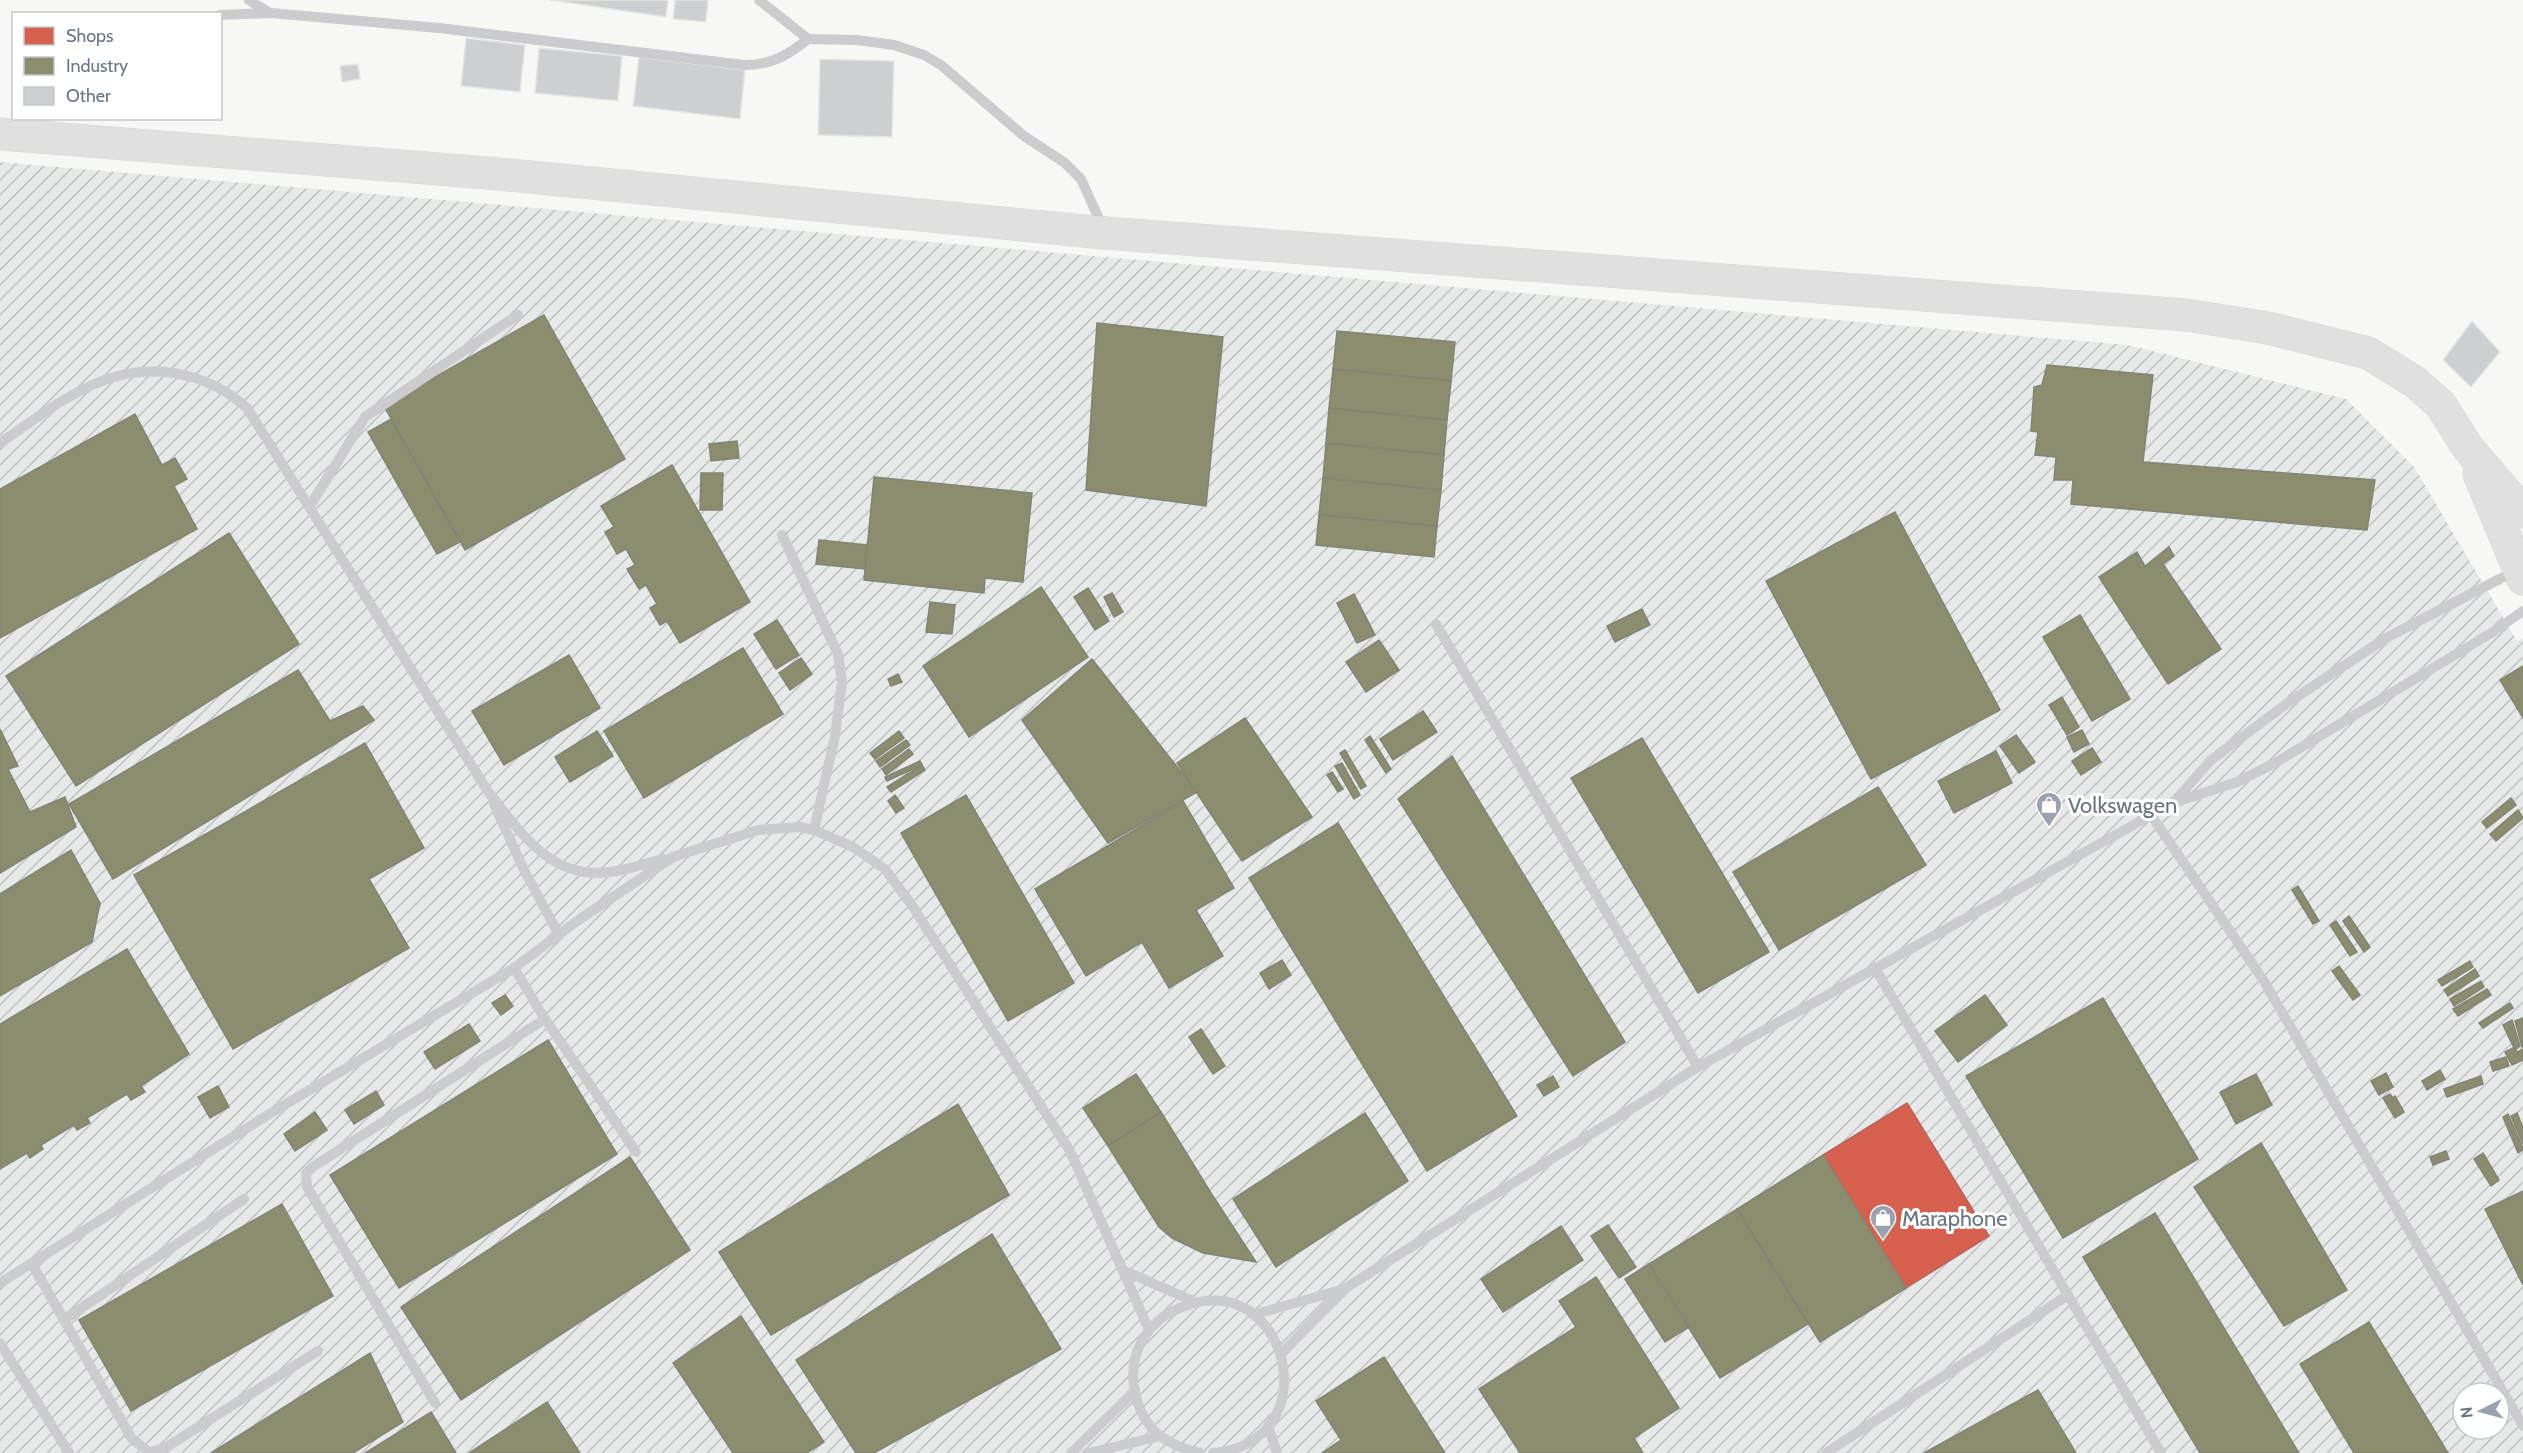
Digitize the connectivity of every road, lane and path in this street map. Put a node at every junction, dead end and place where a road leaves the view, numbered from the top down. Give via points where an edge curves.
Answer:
1 (249, 0) edge
2 (759, 0) edge
3 (271, 13) junction
4 (222, 15) edge
5 (807, 39) junction
6 (0, 134) edge
7 (1105, 233) junction
8 (518, 315) dead end
9 (0, 442) edge
10 (2468, 448) junction
11 (310, 506) junction
12 (2523, 512) edge
13 (782, 535) dead end
14 (2521, 572) edge
15 (2523, 611) edge
16 (1436, 624) dead end
17 (489, 793) junction
18 (2173, 803) junction
19 (2151, 815) junction
20 (814, 830) junction
21 (673, 857) junction
22 (560, 935) junction
23 (514, 968) junction
24 (1875, 968) junction
25 (545, 1019) junction
26 (1698, 1067) junction
27 (636, 1152) dead end
28 (244, 1199) dead end
29 (32, 1264) junction
30 (1123, 1270) junction
31 (0, 1283) edge
32 (1344, 1289) junction
33 (2068, 1294) junction
34 (1195, 1302) junction
35 (1253, 1315) junction
36 (65, 1319) junction
37 (1149, 1329) junction
38 (1, 1348) edge
39 (318, 1352) dead end
40 (1282, 1353) junction
41 (1134, 1392) junction
42 (435, 1403) dead end
43 (2522, 1422) edge
44 (1268, 1426) junction
45 (1160, 1436) junction
46 (1228, 1452) edge
47 (69, 1453) edge
48 (1071, 1453) edge
49 (1089, 1453) edge
50 (1200, 1453) edge
51 (1213, 1453) edge
52 (1277, 1453) edge
53 (1827, 1453) edge
54 (2161, 1453) edge

1 - 3 lane
2 - 5 lane
3 - 4 lane
3 - 5 lane via 439,28 744,65 773,62
5 - 7 lane via 894,45 941,65 1081,179
6 - 7 main road via 488,173
7 - 10 main road via 2186,315 2268,328 2368,353 2415,382 2441,405
8 - 11 lane via 365,417
9 - 11 lane via 71,396 103,381 171,372 229,392 247,408
10 - 12 main road
10 - 14 main road
11 - 17 lane
13 - 20 lane via 838,654 842,682 835,736
14 - 18 lane via 2444,606 2386,638 2289,702 2211,760
15 - 18 lane via 2275,763 2237,782
16 - 26 lane
17 - 21 lane via 530,842 553,862 579,872 609,873
17 - 22 lane via 524,870
18 - 19 lane
19 - 24 lane
19 - 43 lane via 2262,978
20 - 21 lane via 758,830
20 - 30 lane via 853,847 885,869 911,904 1070,1151
21 - 22 lane
22 - 23 lane
23 - 25 lane
23 - 29 lane via 271,1113
24 - 26 lane
24 - 33 lane
25 - 27 lane
25 - 42 lane via 306,1173 308,1187
26 - 32 lane
28 - 36 lane
29 - 31 lane
29 - 36 lane
30 - 34 lane
30 - 37 lane
32 - 35 lane
32 - 40 lane
33 - 53 lane
33 - 54 lane
34 - 35 lane via 1235,1305
34 - 37 lane via 1170,1311
35 - 40 lane via 1270,1332
36 - 39 lane via 132,1439 148,1452 165,1448
37 - 41 lane via 1138,1348
38 - 47 lane
40 - 44 lane via 1285,1378 1281,1404
41 - 45 lane via 1143,1416
41 - 48 lane
44 - 46 lane via 1243,1446
44 - 52 lane
45 - 49 lane
45 - 50 lane via 1180,1448
46 - 51 lane

